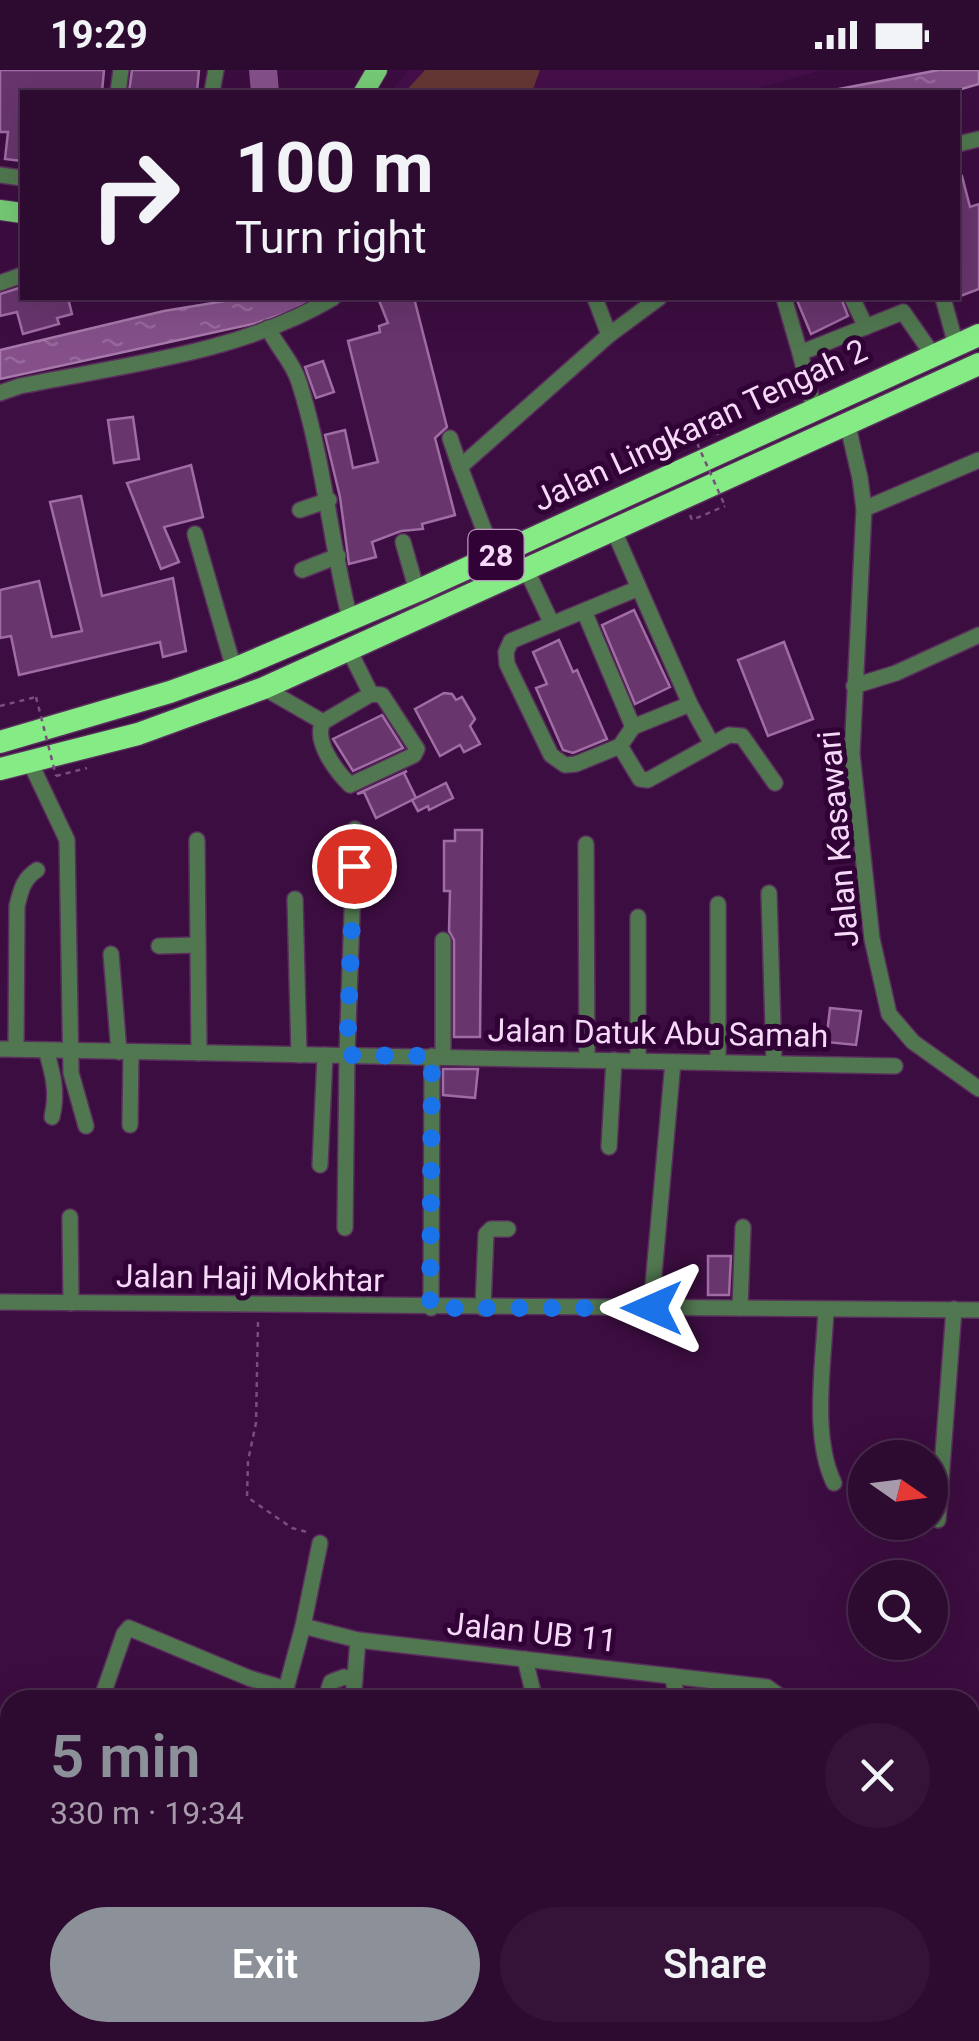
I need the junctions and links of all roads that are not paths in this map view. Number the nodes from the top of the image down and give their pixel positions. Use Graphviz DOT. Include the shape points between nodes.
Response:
graph roads {
  1 [pos="330,300"];
  2 [pos="596,300"];
  3 [pos="656,300"];
  4 [pos="785,300"];
  5 [pos="853,300"];
  6 [pos="944,300"];
  7 [pos="866,326"];
  8 [pos="268,328"];
  9 [pos="609,335"];
  10 [pos="979,335"];
  11 [pos="956,345"];
  12 [pos="800,353"];
  13 [pos="933,355"];
  14 [pos="979,364"];
  15 [pos="0,393"];
  16 [pos="814,408"];
  17 [pos="848,422"];
  18 [pos="450,438"];
  19 [pos="979,460"];
  20 [pos="460,467"];
  21 [pos="329,500"];
  22 [pos="300,510"];
  23 [pos="864,510"];
  24 [pos="614,531"];
  25 [pos="195,534"];
  26 [pos="404,542"];
  27 [pos="338,556"];
  28 [pos="494,556"];
  29 [pos="302,570"];
  30 [pos="527,571"];
  31 [pos="640,588"];
  32 [pos="416,592"];
  33 [pos="584,611"];
  34 [pos="350,619"];
  35 [pos="551,622"];
  36 [pos="979,635"];
  37 [pos="349,650"];
  38 [pos="234,668"];
  39 [pos="854,686"];
  40 [pos="264,688"];
  41 [pos="371,694"];
  42 [pos="690,704"];
  43 [pos="323,722"];
  44 [pos="633,726"];
  45 [pos="0,742"];
  46 [pos="712,744"];
  47 [pos="620,746"];
  48 [pos="30,762"];
  49 [pos="0,769"];
  50 [pos="775,783"];
  51 [pos="355,829"];
  52 [pos="197,840"];
  53 [pos="586,844"];
  54 [pos="37,870"];
  55 [pos="769,894"];
  56 [pos="295,899"];
  57 [pos="718,904"];
  58 [pos="638,916"];
  59 [pos="443,940"];
  60 [pos="159,946"];
  61 [pos="198,946"];
  62 [pos="111,954"];
  63 [pos="8,1049"];
  64 [pos="46,1050"];
  65 [pos="71,1052"];
  66 [pos="125,1052"];
  67 [pos="199,1053"];
  68 [pos="299,1055"];
  69 [pos="326,1055"];
  70 [pos="347,1055"];
  71 [pos="437,1056"];
  72 [pos="587,1059"];
  73 [pos="614,1060"];
  74 [pos="638,1060"];
  75 [pos="673,1062"];
  76 [pos="718,1062"];
  77 [pos="774,1063"];
  78 [pos="895,1066"];
  79 [pos="979,1089"];
  80 [pos="52,1117"];
  81 [pos="130,1125"];
  82 [pos="86,1126"];
  83 [pos="610,1147"];
  84 [pos="320,1165"];
  85 [pos="70,1218"];
  86 [pos="743,1227"];
  87 [pos="345,1228"];
  88 [pos="508,1229"];
  89 [pos="0,1302"];
  90 [pos="71,1303"];
  91 [pos="430,1308"];
  92 [pos="483,1308"];
  93 [pos="652,1308"];
  94 [pos="740,1308"];
  95 [pos="826,1309"];
  96 [pos="954,1309"];
  97 [pos="979,1310"];
  98 [pos="944,1440"];
  99 [pos="834,1483"];
  100 [pos="320,1543"];
  101 [pos="302,1631"];
  102 [pos="358,1640"];
  103 [pos="525,1659"];
  104 [pos="672,1676"];
  105 [pos="355,1680"];
  106 [pos="104,1690"];
  107 [pos="273,1690"];
  108 [pos="285,1690"];
  109 [pos="328,1690"];
  110 [pos="354,1690"];
  111 [pos="533,1690"];
  112 [pos="676,1690"];
  113 [pos="771,1690"];
  1 -- 8 [label="street"];
  2 -- 9 [label="street"];
  3 -- 9 [label="street"];
  4 -- 12 [label="street"];
  5 -- 7 [label="street"];
  6 -- 11 [label="street"];
  7 -- 12 [label="street"];
  7 -- 13 [label="street" via="903,312"];
  8 -- 15 [label="street" via="184,354"];
  8 -- 21 [label="street" via="298,378"];
  9 -- 20 [label="street"];
  10 -- 11 [label="highway, Jalan Lingkaran Tengah 2 / 28"];
  11 -- 13 [label="highway, Jalan Lingkaran Tengah 2 / 28"];
  12 -- 16 [label="street"];
  13 -- 16 [label="highway, Jalan Lingkaran Tengah 2 / 28"];
  14 -- 17 [label="highway, Jalan Lingkaran Tengah 2 / 28"];
  16 -- 28 [label="highway, Jalan Lingkaran Tengah 2 / 28"];
  17 -- 23 [label="street, Jalan Kasawari"];
  17 -- 24 [label="highway, Jalan Lingkaran Tengah 2 / 28"];
  18 -- 20 [label="street"];
  19 -- 23 [label="street"];
  20 -- 28 [label="street"];
  21 -- 22 [label="street"];
  21 -- 27 [label="street"];
  23 -- 39 [label="street, Jalan Kasawari"];
  24 -- 30 [label="highway, Jalan Lingkaran Tengah 2 / 28"];
  24 -- 31 [label="street"];
  25 -- 38 [label="street"];
  26 -- 32 [label="street"];
  27 -- 29 [label="street"];
  27 -- 34 [label="street"];
  28 -- 32 [label="highway, Jalan Lingkaran Tengah 2 / 28"];
  30 -- 35 [label="street"];
  30 -- 37 [label="highway, Jalan Lingkaran Tengah 2 / 28"];
  31 -- 33 [label="street"];
  31 -- 42 [label="street"];
  32 -- 34 [label="highway, Jalan Lingkaran Tengah 2 / 28"];
  33 -- 35 [label="street"];
  33 -- 44 [label="street"];
  34 -- 38 [label="highway, Jalan Lingkaran Tengah 2 / 28"];
  35 -- 47 [label="street" via="511,641 506,652 551,754 565,765 576,764"];
  36 -- 39 [label="street"];
  37 -- 40 [label="highway, Jalan Lingkaran Tengah 2 / 28"];
  37 -- 41 [label="street"];
  38 -- 45 [label="highway, Jalan Lingkaran Tengah 2 / 28"];
  39 -- 79 [label="street, Jalan Kasawari" via="852,754 872,939 889,1014 913,1042"];
  40 -- 43 [label="street"];
  40 -- 48 [label="highway, Jalan Lingkaran Tengah 2 / 28" via="138,734"];
  41 -- 43 [label="street"];
  41 -- 43 [label="street" via="382,695 414,755 350,786 321,741"];
  42 -- 44 [label="street"];
  42 -- 46 [label="street"];
  44 -- 47 [label="street"];
  46 -- 47 [label="street" via="648,780 634,773"];
  46 -- 50 [label="street" via="728,734 742,736"];
  48 -- 49 [label="highway, Jalan Lingkaran Tengah 2 / 28"];
  48 -- 65 [label="street" via="67,840"];
  51 -- 70 [label="street"];
  52 -- 61 [label="street"];
  53 -- 72 [label="street"];
  54 -- 63 [label="street" via="27,876 18,906"];
  55 -- 77 [label="street"];
  56 -- 68 [label="street"];
  57 -- 76 [label="street"];
  58 -- 74 [label="street"];
  59 -- 71 [label="street"];
  60 -- 61 [label="street"];
  61 -- 67 [label="street"];
  62 -- 66 [label="street"];
  63 -- 64 [label="street, Jalan Datuk Abu Samah"];
  64 -- 65 [label="street, Jalan Datuk Abu Samah"];
  64 -- 80 [label="street" via="55,1082"];
  65 -- 66 [label="street, Jalan Datuk Abu Samah"];
  65 -- 82 [label="street"];
  66 -- 67 [label="street, Jalan Datuk Abu Samah"];
  66 -- 81 [label="street"];
  67 -- 68 [label="street, Jalan Datuk Abu Samah"];
  68 -- 69 [label="street, Jalan Datuk Abu Samah"];
  69 -- 70 [label="street, Jalan Datuk Abu Samah"];
  69 -- 84 [label="street"];
  70 -- 71 [label="street, Jalan Datuk Abu Samah"];
  70 -- 87 [label="street"];
  71 -- 72 [label="street, Jalan Datuk Abu Samah"];
  71 -- 91 [label="street"];
  72 -- 73 [label="street, Jalan Datuk Abu Samah"];
  73 -- 74 [label="street, Jalan Datuk Abu Samah"];
  73 -- 83 [label="street"];
  74 -- 75 [label="street, Jalan Datuk Abu Samah"];
  75 -- 76 [label="street, Jalan Datuk Abu Samah"];
  75 -- 93 [label="street"];
  76 -- 77 [label="street, Jalan Datuk Abu Samah"];
  77 -- 78 [label="street, Jalan Datuk Abu Samah"];
  85 -- 90 [label="street"];
  86 -- 94 [label="street"];
  88 -- 92 [label="street" via="486,1234"];
  89 -- 90 [label="street, Jalan Haji Mokhtar"];
  90 -- 91 [label="street, Jalan Haji Mokhtar"];
  91 -- 92 [label="street, Jalan Haji Mokhtar"];
  92 -- 93 [label="street, Jalan Haji Mokhtar"];
  93 -- 94 [label="street, Jalan Haji Mokhtar"];
  94 -- 95 [label="street, Jalan Haji Mokhtar"];
  95 -- 96 [label="street, Jalan Haji Mokhtar"];
  95 -- 99 [label="street" via="822,1441"];
  96 -- 97 [label="street, Jalan Haji Mokhtar"];
  96 -- 98 [label="street"];
  100 -- 101 [label="street"];
  101 -- 102 [label="street, Jalan UB 11"];
  101 -- 108 [label="street"];
  102 -- 103 [label="street, Jalan UB 11"];
  102 -- 105 [label="street"];
  103 -- 104 [label="street, Jalan UB 11"];
  103 -- 111 [label="street"];
  104 -- 112 [label="street"];
  104 -- 113 [label="street, Jalan UB 11"];
  105 -- 109 [label="street" via="344,1677"];
  105 -- 110 [label="street"];
  106 -- 107 [label="street" via="129,1628"];
}
